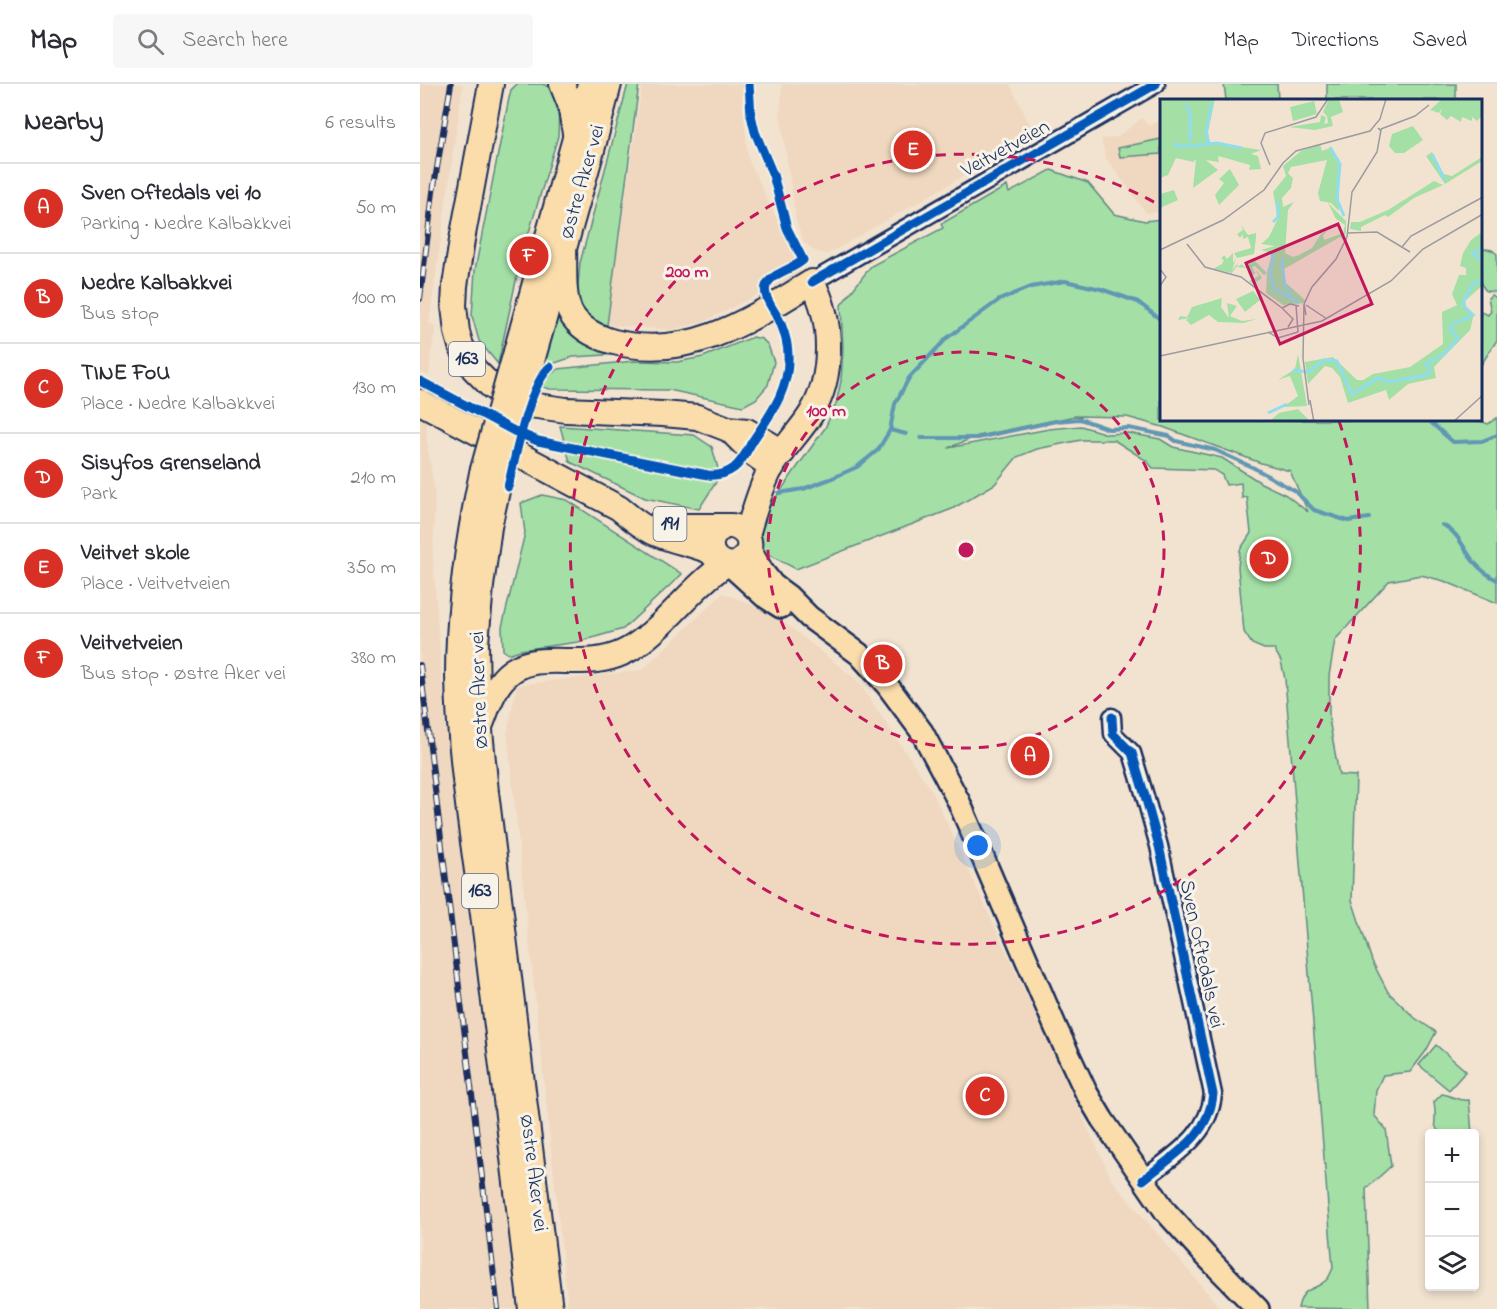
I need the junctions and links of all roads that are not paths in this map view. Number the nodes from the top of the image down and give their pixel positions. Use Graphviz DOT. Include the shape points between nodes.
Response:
graph roads {
  1 [pos="491,84"];
  2 [pos="562,84"];
  3 [pos="590,84"];
  4 [pos="609,84"];
  5 [pos="1156,84"];
  6 [pos="576,141"];
  7 [pos="564,248"];
  8 [pos="804,287"];
  9 [pos="524,356"];
  10 [pos="420,402"];
  11 [pos="776,463"];
  12 [pos="491,478"];
  13 [pos="618,508"];
  14 [pos="736,534"];
  15 [pos="723,560"];
  16 [pos="809,617"];
  17 [pos="1112,717"];
  18 [pos="479,729"];
  19 [pos="1143,1180"];
  20 [pos="531,1309"];
  21 [pos="550,1309"];
  22 [pos="1258,1309"];
  1 -- 11 [label="highway, 163" via="455,286 457,332 474,369 503,394 530,405 682,415 747,431"];
  2 -- 6 [label="highway, 163" via="572,110"];
  3 -- 6 [label="highway, Østre Aker vei / 163"];
  4 -- 7 [label="highway, Østre Aker vei / 163"];
  5 -- 8 [label="street, Veitvetveien"];
  6 -- 9 [label="highway, Østre Aker vei / 163"];
  7 -- 8 [label="highway, 163" via="568,308 577,323 602,338 634,346 673,345 712,336"];
  7 -- 9 [label="highway, Østre Aker vei / 163"];
  8 -- 11 [label="highway" via="808,311 827,351 825,380 816,404"];
  9 -- 12 [label="highway, Østre Aker vei / 163, bridge"];
  10 -- 13 [label="highway, 191"];
  11 -- 14 [label="highway"];
  12 -- 18 [label="highway, Østre Aker vei / 163" via="478,617"];
  12 -- 20 [label="highway, Østre Aker vei / 163" via="471,523 462,585 459,702"];
  13 -- 14 [label="highway, 191" via="660,522"];
  13 -- 15 [label="highway, 191" via="654,533 698,546"];
  14 -- 15 [label="highway" via="742,560"];
  14 -- 15 [label="highway, 191" via="712,537"];
  14 -- 16 [label="main road" via="767,579"];
  15 -- 16 [label="main road" via="772,602"];
  15 -- 18 [label="highway" via="648,636 622,653 590,661 540,661 517,667 498,686"];
  16 -- 19 [label="main road" via="860,654 922,732 959,802 1086,1092"];
  17 -- 19 [label="street, Sven Oftedals vei" via="1113,734 1132,753 1159,846 1213,1094 1212,1110 1203,1128"];
  18 -- 21 [label="highway, Østre Aker vei / 163"];
  19 -- 22 [label="main road" via="1183,1232"];
}
